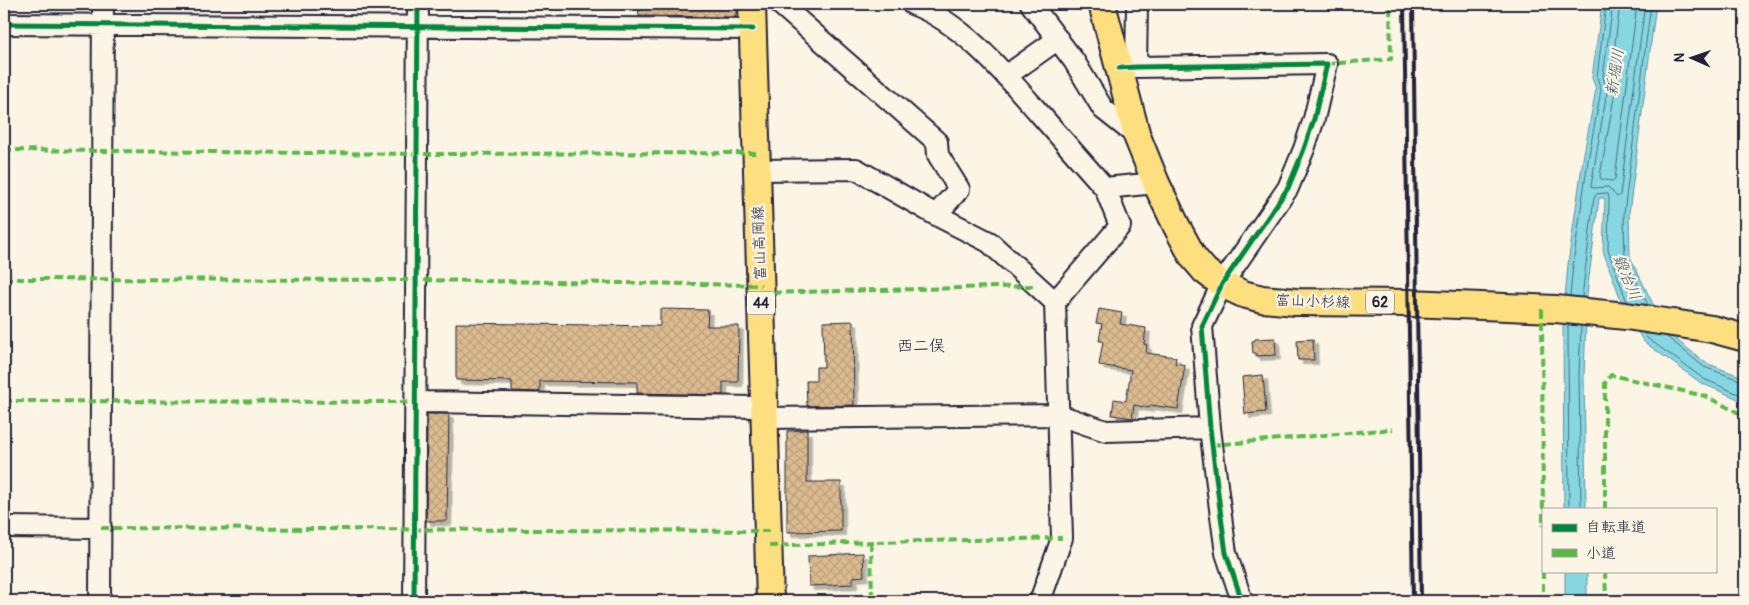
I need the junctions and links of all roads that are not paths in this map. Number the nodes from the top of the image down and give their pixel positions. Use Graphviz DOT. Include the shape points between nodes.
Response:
graph roads {
  1 [pos="103,4"];
  2 [pos="418,4"];
  3 [pos="780,4"];
  4 [pos="912,4"];
  5 [pos="1032,4"];
  6 [pos="1102,4"];
  7 [pos="1137,4"];
  8 [pos="752,16"];
  9 [pos="4,24"];
  10 [pos="103,24"];
  11 [pos="418,26"];
  12 [pos="1058,39"];
  13 [pos="1128,67"];
  14 [pos="1006,76"];
  15 [pos="1137,136"];
  16 [pos="757,170"];
  17 [pos="1156,183"];
  18 [pos="1105,188"];
  19 [pos="936,215"];
  20 [pos="1222,284"];
  21 [pos="1055,302"];
  22 [pos="1745,338"];
  23 [pos="424,402"];
  24 [pos="764,412"];
  25 [pos="1059,415"];
  26 [pos="1210,428"];
  27 [pos="4,527"];
  28 [pos="100,528"];
  29 [pos="100,601"];
  30 [pos="414,601"];
  31 [pos="770,601"];
  32 [pos="1040,601"];
  33 [pos="1242,601"];
  1 -- 10 [label="street"];
  2 -- 11 [label="street"];
  3 -- 19 [label="street" via="937,142 938,155 959,189"];
  4 -- 14 [label="street" via="958,31"];
  5 -- 12 [label="street"];
  6 -- 13 [label="main road, 富山小杉線 / 62"];
  7 -- 13 [label="street"];
  8 -- 11 [label="street"];
  8 -- 16 [label="main road, 富山高岡線 / 44"];
  9 -- 10 [label="street"];
  10 -- 11 [label="street"];
  10 -- 28 [label="street"];
  11 -- 30 [label="street"];
  12 -- 14 [label="street"];
  12 -- 15 [label="street" via="1103,109"];
  13 -- 15 [label="main road, 富山小杉線 / 62"];
  13 -- 20 [label="street" via="1327,64 1314,119 1288,188"];
  14 -- 18 [label="street"];
  15 -- 17 [label="main road, 富山小杉線 / 62"];
  16 -- 19 [label="street" via="856,169"];
  16 -- 24 [label="main road, 富山高岡線 / 44"];
  17 -- 18 [label="street"];
  17 -- 20 [label="main road, 富山小杉線 / 62" via="1193,257"];
  18 -- 21 [label="street" via="1120,226"];
  19 -- 21 [label="street" via="989,242"];
  20 -- 22 [label="main road, 富山小杉線 / 62" via="1262,299 1409,302 1594,312 1712,329"];
  20 -- 26 [label="street" via="1202,326"];
  21 -- 25 [label="street"];
  23 -- 24 [label="street"];
  24 -- 25 [label="street"];
  24 -- 31 [label="main road, 富山高岡線 / 44"];
  25 -- 26 [label="street" via="1106,432"];
  25 -- 32 [label="street" via="1062,538"];
  26 -- 33 [label="street" via="1226,554"];
  27 -- 28 [label="street"];
  28 -- 29 [label="street"];
}
